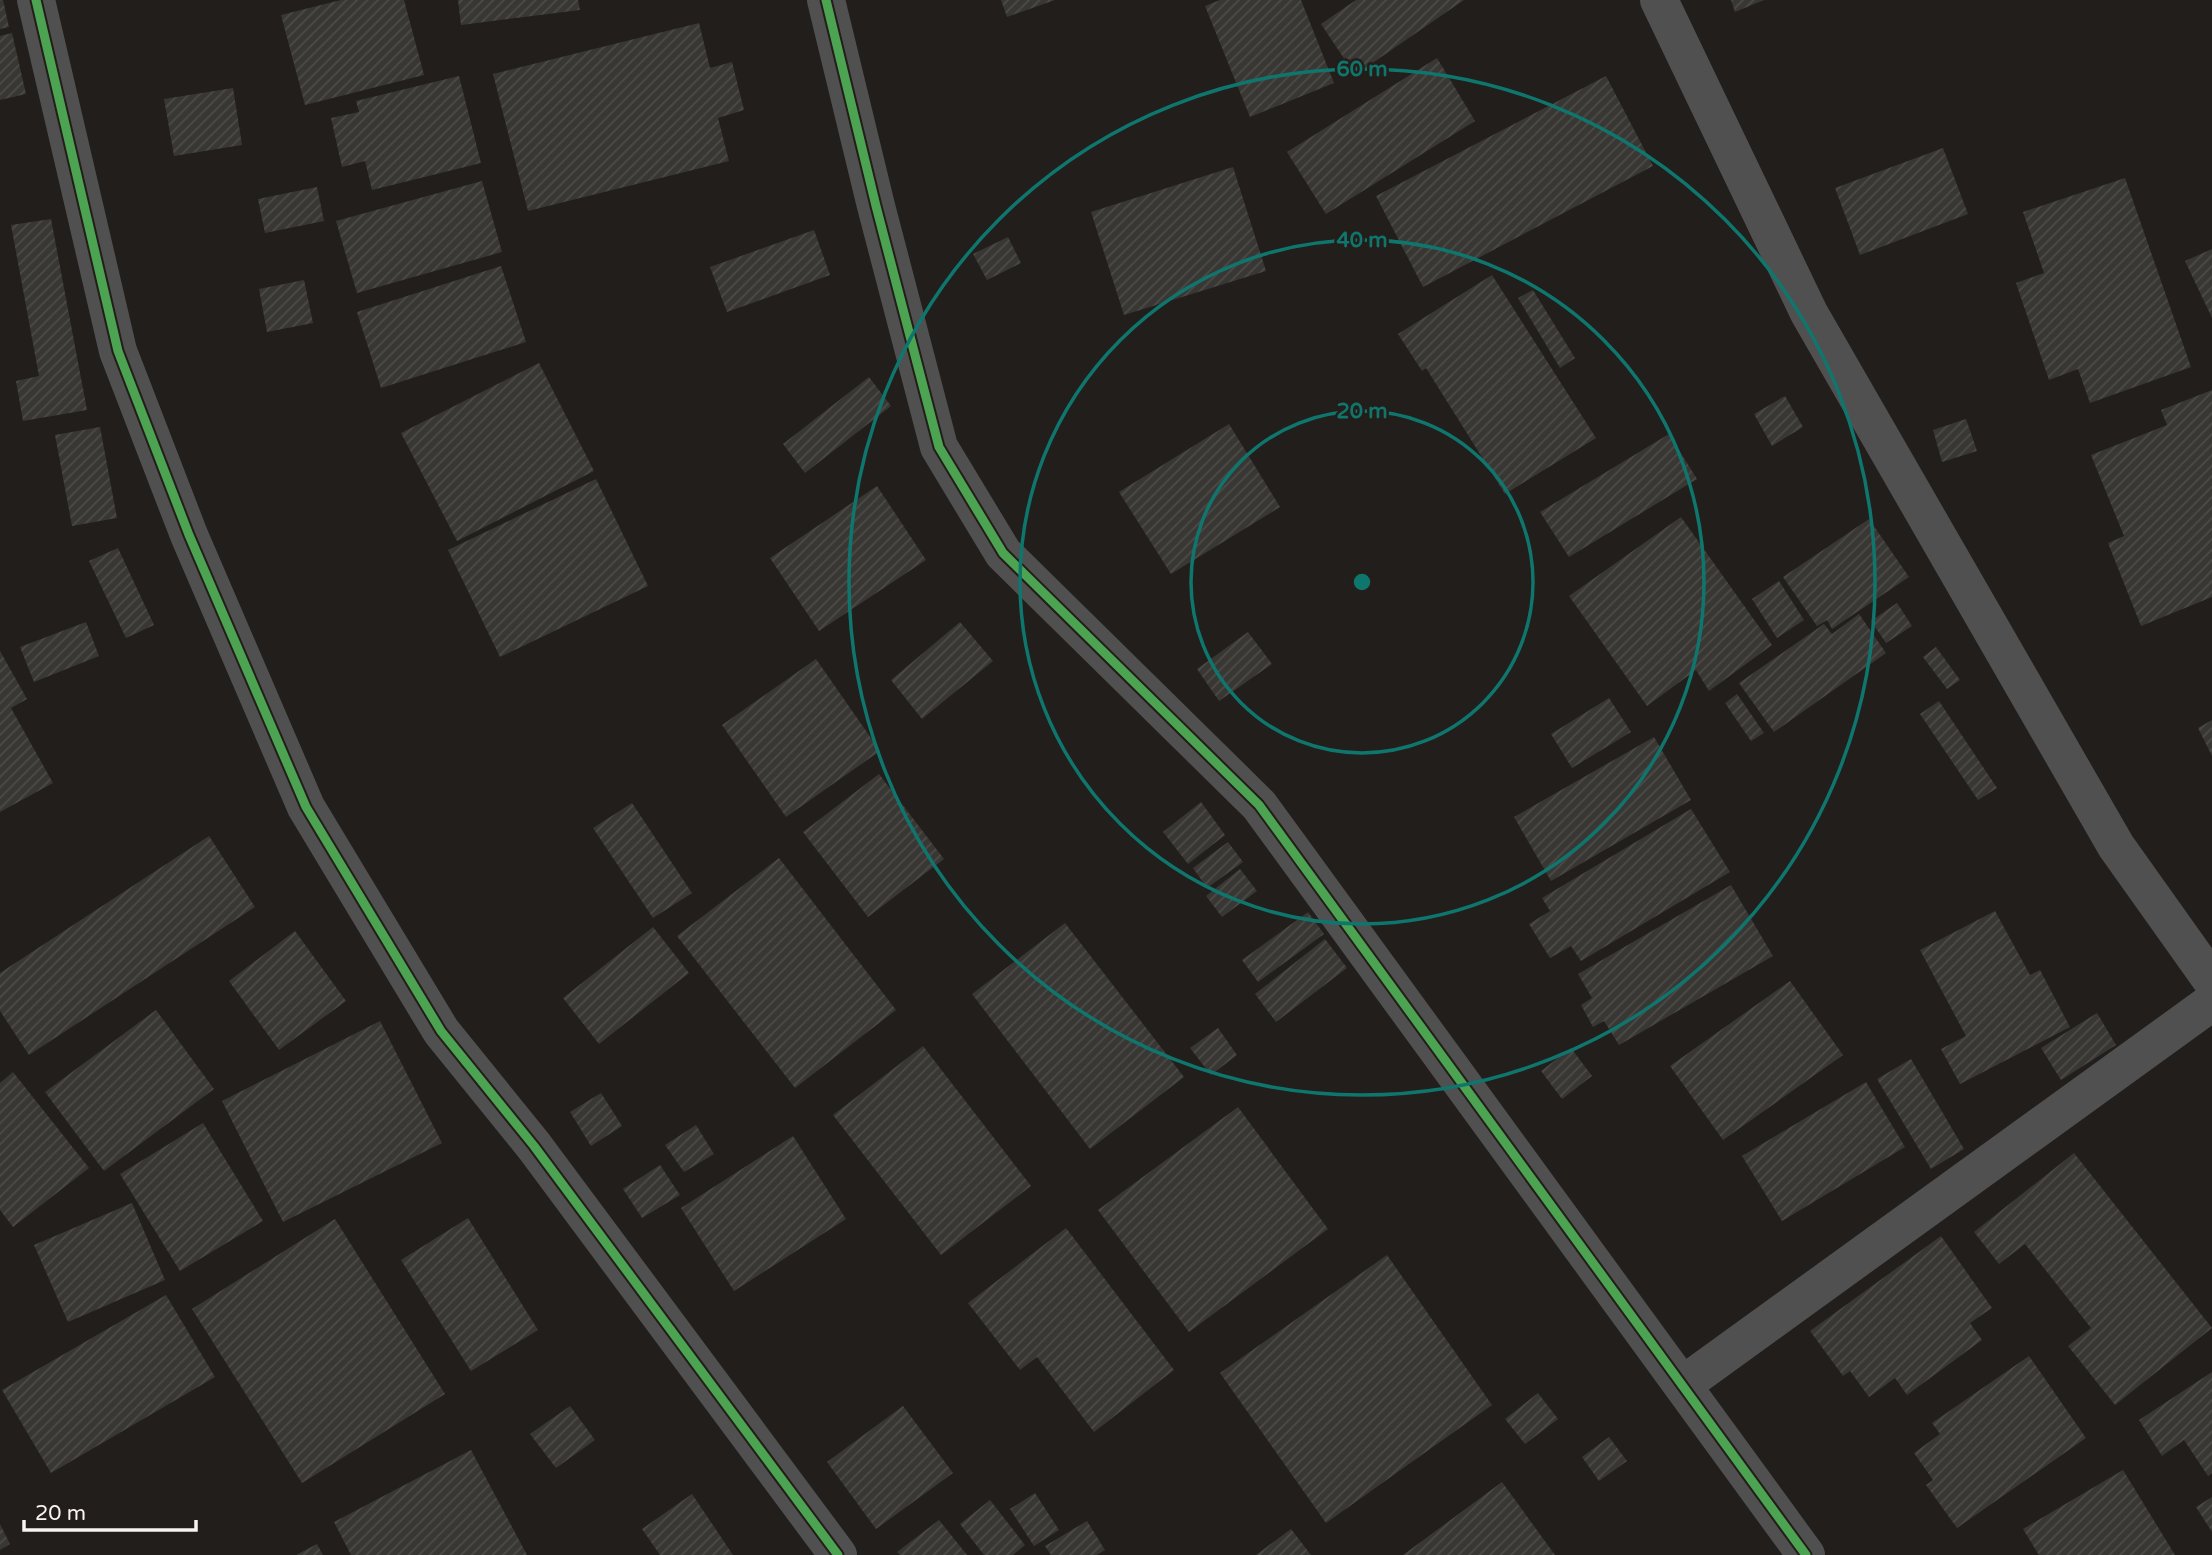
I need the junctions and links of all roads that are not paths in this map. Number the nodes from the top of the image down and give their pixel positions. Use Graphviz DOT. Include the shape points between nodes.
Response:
graph roads {
  1 [pos="36,0"];
  2 [pos="826,0"];
  3 [pos="1659,0"];
  4 [pos="2212,981"];
  5 [pos="2212,1002"];
  6 [pos="1684,1384"];
  7 [pos="838,1555"];
  8 [pos="1806,1555"];
  1 -- 7 [label="street" via="118,351 189,535 306,807 441,1031 534,1146"];
  2 -- 6 [label="street" via="939,447 1003,553 1259,804"];
  3 -- 4 [label="street" via="1809,313 2116,846"];
  5 -- 6 [label="street"];
  6 -- 8 [label="street"];
}
